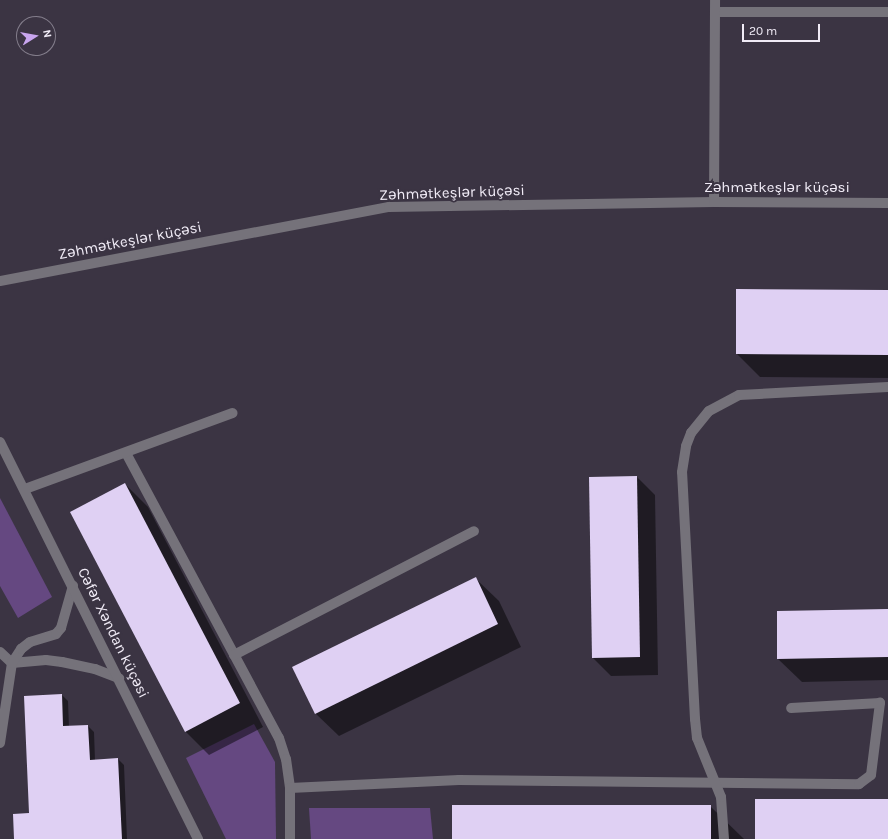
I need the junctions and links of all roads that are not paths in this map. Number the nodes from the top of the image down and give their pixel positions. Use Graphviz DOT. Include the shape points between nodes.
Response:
graph roads {
  1 [pos="715,0"];
  2 [pos="716,12"];
  3 [pos="888,12"];
  4 [pos="714,202"];
  5 [pos="888,203"];
  6 [pos="0,281"];
  7 [pos="888,387"];
  8 [pos="233,413"];
  9 [pos="0,442"];
  10 [pos="126,453"];
  11 [pos="25,489"];
  12 [pos="474,531"];
  13 [pos="73,586"];
  14 [pos="0,652"];
  15 [pos="234,655"];
  16 [pos="12,663"];
  17 [pos="119,678"];
  18 [pos="884,703"];
  19 [pos="791,708"];
  20 [pos="0,743"];
  21 [pos="714,782"];
  22 [pos="290,788"];
  23 [pos="198,839"];
  24 [pos="290,839"];
  25 [pos="724,839"];
  1 -- 2 [label="street"];
  2 -- 3 [label="street"];
  2 -- 4 [label="street"];
  4 -- 5 [label="street, Zəhmətkeşlər küçəsi"];
  4 -- 6 [label="street, Zəhmətkeşlər küçəsi" via="389,207"];
  7 -- 21 [label="street" via="740,395 709,411 691,433 684,453 682,472 695,719 697,738"];
  8 -- 10 [label="street"];
  9 -- 11 [label="street, Cəfər Xəndan küçəsi"];
  10 -- 11 [label="street"];
  10 -- 15 [label="street"];
  11 -- 13 [label="street, Cəfər Xəndan küçəsi"];
  12 -- 15 [label="street"];
  13 -- 16 [label="street" via="62,628 56,634 30,642 21,649"];
  13 -- 17 [label="street, Cəfər Xəndan küçəsi"];
  14 -- 16 [label="street"];
  15 -- 22 [label="street" via="279,738 286,759"];
  16 -- 17 [label="street" via="46,660 62,662 95,669"];
  16 -- 20 [label="street"];
  17 -- 23 [label="street, Cəfər Xəndan küçəsi"];
  18 -- 19 [label="street"];
  18 -- 21 [label="street" via="871,775 859,784"];
  21 -- 22 [label="street" via="459,780"];
  21 -- 25 [label="street" via="721,796"];
  22 -- 24 [label="street"];
}
